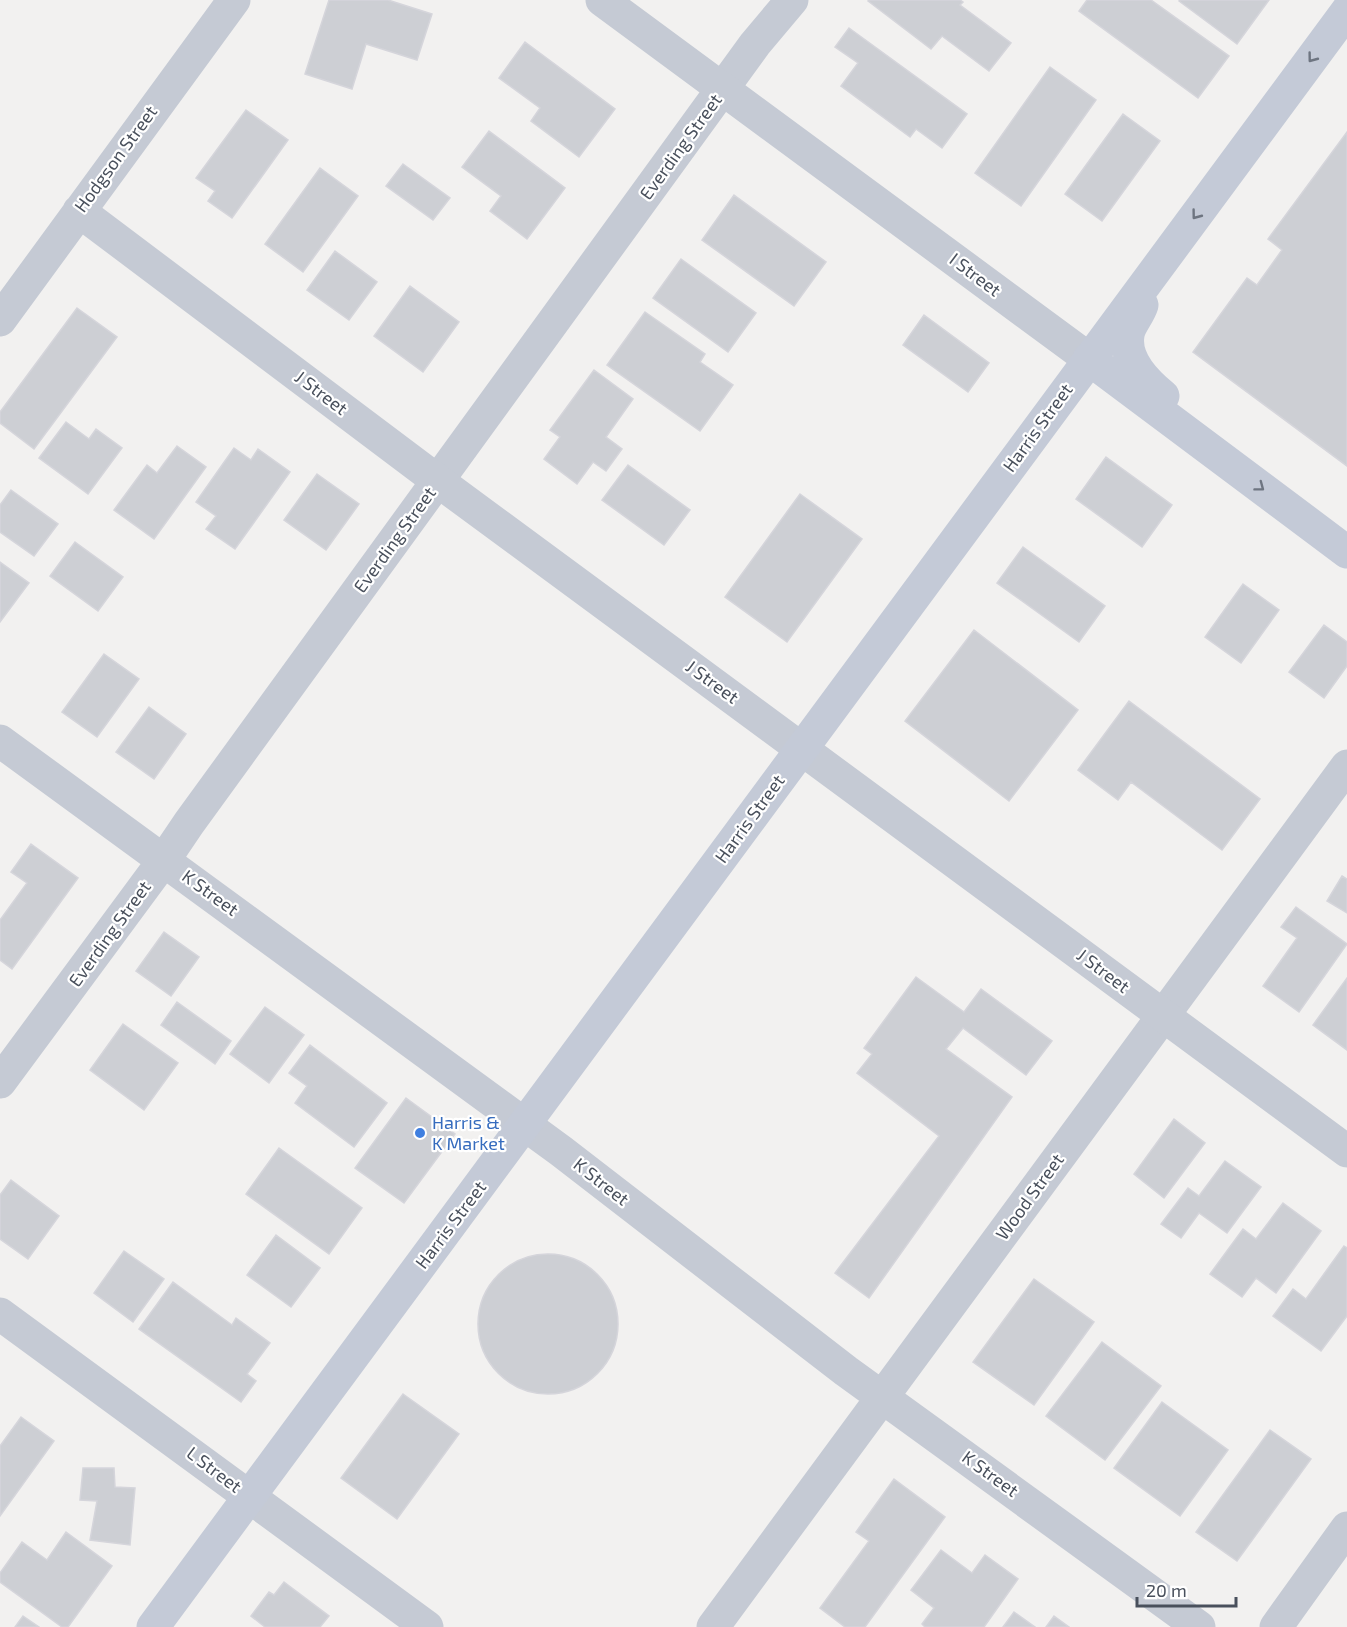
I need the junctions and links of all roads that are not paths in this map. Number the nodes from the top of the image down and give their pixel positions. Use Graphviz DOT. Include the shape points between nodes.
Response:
graph roads {
  1 [pos="234,0"];
  2 [pos="602,0"];
  3 [pos="792,0"];
  4 [pos="1347,11"];
  5 [pos="724,89"];
  6 [pos="78,211"];
  7 [pos="1151,274"];
  8 [pos="0,320"];
  9 [pos="1089,359"];
  10 [pos="1213,452"];
  11 [pos="438,481"];
  12 [pos="1347,552"];
  13 [pos="0,741"];
  14 [pos="802,748"];
  15 [pos="1347,766"];
  16 [pos="164,860"];
  17 [pos="1163,1016"];
  18 [pos="0,1082"];
  19 [pos="525,1125"];
  20 [pos="1347,1150"];
  21 [pos="0,1314"];
  22 [pos="884,1398"];
  23 [pos="249,1497"];
  24 [pos="1347,1528"];
  25 [pos="153,1627"];
  26 [pos="427,1627"];
  27 [pos="713,1627"];
  28 [pos="1199,1627"];
  29 [pos="1276,1627"];
  1 -- 6 [label="street, Hodgson Street"];
  2 -- 5 [label="street, I Street"];
  3 -- 5 [label="street, Everding Street"];
  4 -- 7 [label="main road, Harris Street, one-way"];
  5 -- 9 [label="street, I Street"];
  5 -- 11 [label="street, Everding Street"];
  6 -- 8 [label="street, Hodgson Street"];
  6 -- 11 [label="street, J Street"];
  7 -- 9 [label="main road, Harris Street"];
  7 -- 10 [label="main road" via="1139,315 1128,333 1131,357 1156,390 1197,423"];
  9 -- 10 [label="main road, I Street"];
  9 -- 14 [label="main road, Harris Street"];
  10 -- 12 [label="main road, I Street, one-way"];
  11 -- 14 [label="street, J Street"];
  11 -- 16 [label="street, Everding Street"];
  13 -- 16 [label="street, K Street"];
  14 -- 17 [label="street, J Street"];
  14 -- 19 [label="main road, Harris Street"];
  15 -- 17 [label="street, Wood Street"];
  16 -- 18 [label="street, Everding Street"];
  16 -- 19 [label="street, K Street"];
  17 -- 20 [label="street, J Street"];
  17 -- 22 [label="street, Wood Street"];
  19 -- 22 [label="street, K Street"];
  19 -- 23 [label="main road, Harris Street"];
  21 -- 23 [label="street, L Street"];
  22 -- 27 [label="street, Wood Street"];
  22 -- 28 [label="street, K Street"];
  23 -- 25 [label="main road, Harris Street"];
  23 -- 26 [label="street, L Street"];
  24 -- 29 [label="street"];
}
